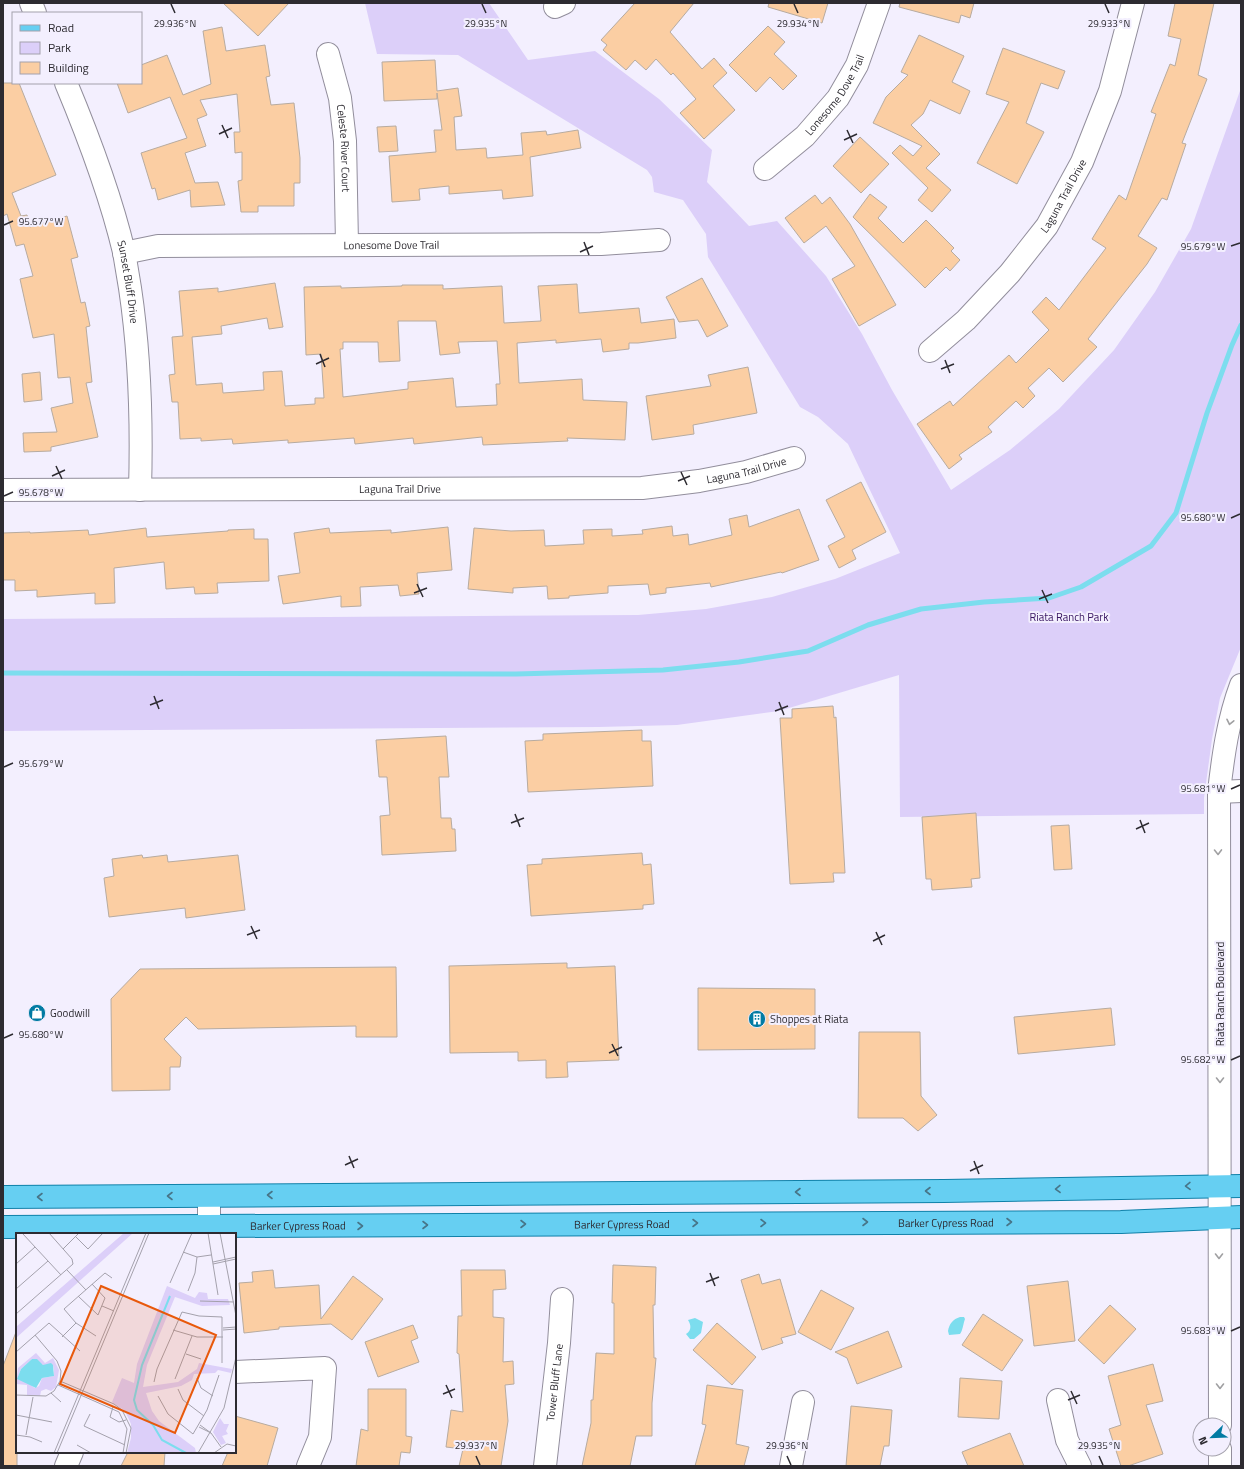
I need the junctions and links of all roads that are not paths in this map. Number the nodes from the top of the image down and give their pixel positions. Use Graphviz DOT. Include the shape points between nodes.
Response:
graph roads {
  1 [pos="879,3"];
  2 [pos="1133,3"];
  3 [pos="328,54"];
  4 [pos="66,84"];
  5 [pos="765,169"];
  6 [pos="659,240"];
  7 [pos="347,244"];
  8 [pos="124,253"];
  9 [pos="930,351"];
  10 [pos="794,458"];
  11 [pos="3,490"];
  12 [pos="140,490"];
  13 [pos="1241,685"];
  14 [pos="1241,791"];
  15 [pos="1219,792"];
  16 [pos="1231,1186"];
  17 [pos="487,1194"];
  18 [pos="209,1196"];
  19 [pos="3,1197"];
  20 [pos="1219,1217"];
  21 [pos="1241,1217"];
  22 [pos="484,1225"];
  23 [pos="3,1227"];
  24 [pos="209,1230"];
  25 [pos="562,1299"];
  26 [pos="236,1372"];
  27 [pos="1058,1400"];
  28 [pos="803,1402"];
  29 [pos="1220,1417"];
  30 [pos="72,1453"];
  31 [pos="66,1466"];
  32 [pos="308,1466"];
  33 [pos="545,1466"];
  34 [pos="791,1466"];
  35 [pos="1080,1466"];
  1 -- 5 [label="street, Lonesome Dove Trail" via="857,65 838,98 805,136"];
  2 -- 9 [label="street, Laguna Trail Drive" via="1110,91 1082,162 1047,226 1010,273 970,315"];
  3 -- 7 [label="street, Celeste River Court" via="340,98 345,141"];
  4 -- 8 [label="street, Sunset Bluff Drive" via="90,139 110,199"];
  6 -- 7 [label="street, Lonesome Dove Trail" via="601,244"];
  7 -- 8 [label="street, Lonesome Dove Trail" via="158,246"];
  8 -- 12 [label="street, Sunset Bluff Drive" via="138,361 142,428"];
  10 -- 12 [label="street, Laguna Trail Drive" via="746,472 642,488"];
  11 -- 12 [label="street, Laguna Trail Drive"];
  13 -- 15 [label="street, Riata Ranch Boulevard, one-way" via="1224,749"];
  14 -- 15 [label="street"];
  15 -- 16 [label="street, Riata Ranch Boulevard, one-way" via="1218,838"];
  16 -- 17 [label="main road, one-way"];
  16 -- 20 [label="street, Riata Ranch Boulevard"];
  17 -- 18 [label="main road, one-way"];
  17 -- 22 [label="main road"];
  18 -- 19 [label="main road, one-way"];
  18 -- 24 [label="street"];
  20 -- 21 [label="main road, Barker Cypress Road"];
  22 -- 20 [label="main road, Barker Cypress Road, one-way" via="1113,1222"];
  20 -- 29 [label="street, Riata Ranch Boulevard, one-way"];
  24 -- 22 [label="main road, Barker Cypress Road, one-way"];
  23 -- 24 [label="main road, Barker Cypress Road"];
  25 -- 33 [label="street, Tower Bluff Lane"];
  26 -- 32 [label="street" via="325,1368 320,1437"];
  27 -- 35 [label="street" via="1067,1440"];
  28 -- 34 [label="street"];
  30 -- 31 [label="street"];
}
